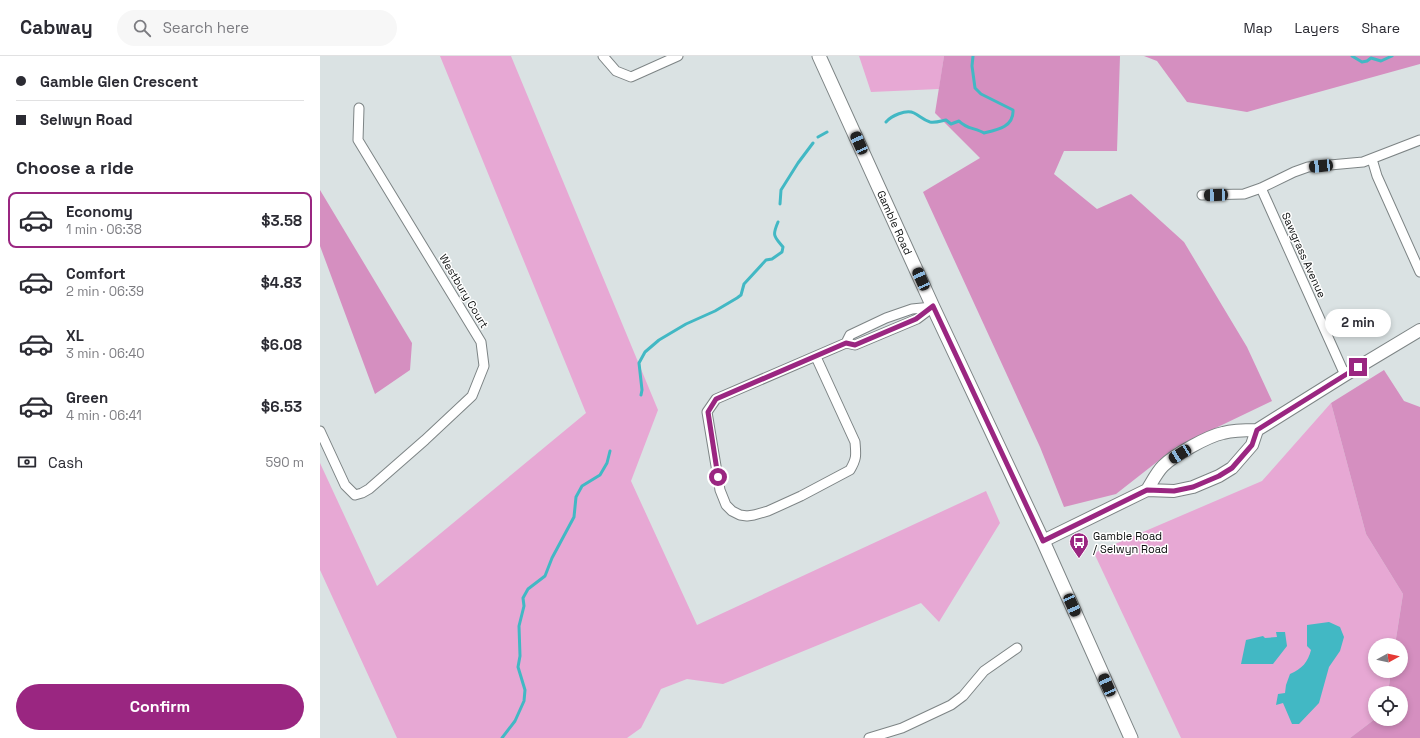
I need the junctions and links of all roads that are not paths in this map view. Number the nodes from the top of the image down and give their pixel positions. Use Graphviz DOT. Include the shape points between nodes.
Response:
graph roads {
  1 [pos="603,56"];
  2 [pos="678,56"];
  3 [pos="819,56"];
  4 [pos="360,108"];
  5 [pos="1420,140"];
  6 [pos="1372,159"];
  7 [pos="1261,188"];
  8 [pos="1202,195"];
  9 [pos="1420,272"];
  10 [pos="933,306"];
  11 [pos="1420,330"];
  12 [pos="816,357"];
  13 [pos="1345,375"];
  14 [pos="1257,430"];
  15 [pos="320,431"];
  16 [pos="1147,490"];
  17 [pos="1043,541"];
  18 [pos="1017,648"];
  19 [pos="869,738"];
  20 [pos="1131,738"];
  1 -- 2 [label="street" via="616,71 631,77"];
  3 -- 10 [label="main road, Gamble Road"];
  4 -- 15 [label="street, Westbury Court" via="358,140 481,342 484,366 472,396 362,493 355,495 345,485"];
  5 -- 6 [label="street"];
  6 -- 7 [label="street" via="1308,167"];
  6 -- 9 [label="street" via="1377,176"];
  7 -- 8 [label="street" via="1244,194"];
  7 -- 13 [label="street, Sawgrass Avenue"];
  10 -- 12 [label="street" via="912,309 886,318 850,335 846,343"];
  10 -- 17 [label="main road, Gamble Road"];
  11 -- 13 [label="street"];
  12 -- 12 [label="street" via="716,399 708,412 720,490 726,505 732,511 740,515 754,515 802,496 850,470 857,456 855,442"];
  13 -- 14 [label="street"];
  14 -- 16 [label="street" via="1222,433 1188,449 1162,467"];
  14 -- 16 [label="street" via="1252,445 1232,468 1219,476 1193,487 1174,491"];
  16 -- 17 [label="street"];
  17 -- 20 [label="main road, Gamble Road"];
  18 -- 19 [label="street" via="984,671 951,706 902,728"];
}
